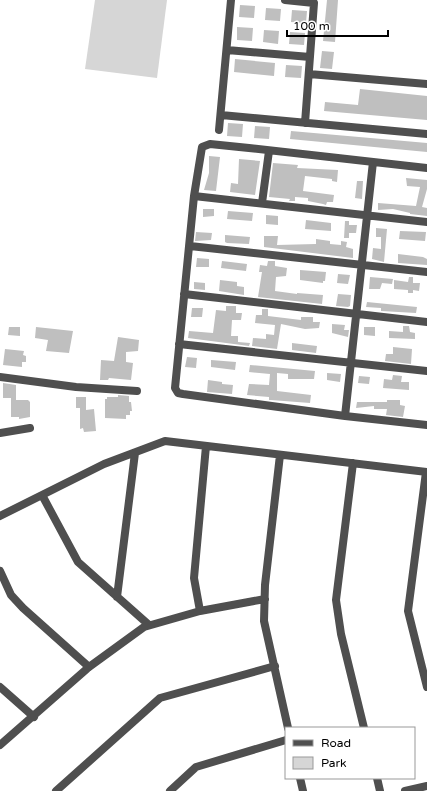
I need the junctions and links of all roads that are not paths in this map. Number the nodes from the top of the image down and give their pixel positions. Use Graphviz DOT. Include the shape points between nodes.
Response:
graph roads {
  1 [pos="231,0"];
  2 [pos="285,0"];
  3 [pos="227,50"];
  4 [pos="310,57"];
  5 [pos="309,74"];
  6 [pos="427,84"];
  7 [pos="220,115"];
  8 [pos="305,123"];
  9 [pos="219,130"];
  10 [pos="427,134"];
  11 [pos="270,150"];
  12 [pos="373,162"];
  13 [pos="427,168"];
  14 [pos="194,196"];
  15 [pos="262,204"];
  16 [pos="366,215"];
  17 [pos="427,222"];
  18 [pos="190,246"];
  19 [pos="362,264"];
  20 [pos="427,272"];
  21 [pos="184,294"];
  22 [pos="356,314"];
  23 [pos="427,322"];
  24 [pos="179,344"];
  25 [pos="350,364"];
  26 [pos="427,371"];
  27 [pos="0,377"];
  28 [pos="137,391"];
  29 [pos="345,416"];
  30 [pos="427,425"];
  31 [pos="30,428"];
  32 [pos="0,433"];
  33 [pos="206,446"];
  34 [pos="135,453"];
  35 [pos="280,455"];
  36 [pos="353,463"];
  37 [pos="427,472"];
  38 [pos="42,495"];
  39 [pos="0,516"];
  40 [pos="0,571"];
  41 [pos="117,597"];
  42 [pos="265,599"];
  43 [pos="200,611"];
  44 [pos="149,625"];
  45 [pos="275,666"];
  46 [pos="89,667"];
  47 [pos="0,687"];
  48 [pos="427,687"];
  49 [pos="34,717"];
  50 [pos="288,727"];
  51 [pos="364,727"];
  52 [pos="285,740"];
  53 [pos="0,745"];
  54 [pos="300,779"];
  55 [pos="377,779"];
  56 [pos="427,786"];
  57 [pos="56,791"];
  58 [pos="170,791"];
  59 [pos="303,791"];
  60 [pos="380,791"];
  61 [pos="405,791"];
  1 -- 3 [label="street"];
  2 -- 4 [label="street" via="314,3"];
  3 -- 4 [label="street"];
  3 -- 7 [label="street"];
  4 -- 5 [label="street"];
  5 -- 6 [label="street"];
  5 -- 8 [label="street"];
  7 -- 8 [label="street"];
  7 -- 9 [label="street"];
  8 -- 10 [label="street"];
  11 -- 12 [label="street"];
  11 -- 14 [label="street" via="210,144 202,147"];
  11 -- 15 [label="street"];
  12 -- 13 [label="street"];
  12 -- 16 [label="street"];
  14 -- 15 [label="street"];
  14 -- 18 [label="street"];
  15 -- 16 [label="street"];
  16 -- 17 [label="street"];
  16 -- 19 [label="street"];
  18 -- 19 [label="street"];
  18 -- 21 [label="street"];
  19 -- 20 [label="street"];
  19 -- 22 [label="street"];
  21 -- 22 [label="street"];
  21 -- 24 [label="street"];
  22 -- 23 [label="street"];
  22 -- 25 [label="street"];
  24 -- 25 [label="street"];
  24 -- 29 [label="street" via="175,388 178,393"];
  25 -- 26 [label="street"];
  25 -- 29 [label="street"];
  27 -- 28 [label="street" via="76,387"];
  29 -- 30 [label="street"];
  31 -- 32 [label="street"];
  33 -- 34 [label="street" via="165,441"];
  33 -- 35 [label="street"];
  33 -- 43 [label="street" via="194,578"];
  34 -- 38 [label="street" via="104,464"];
  34 -- 41 [label="street"];
  35 -- 36 [label="street"];
  35 -- 42 [label="street"];
  36 -- 37 [label="street"];
  36 -- 51 [label="street" via="336,600 339,628"];
  37 -- 48 [label="street" via="408,611"];
  38 -- 39 [label="street"];
  38 -- 41 [label="street" via="78,562"];
  40 -- 46 [label="street" via="11,595 23,608"];
  41 -- 44 [label="street"];
  42 -- 43 [label="street"];
  42 -- 45 [label="street" via="264,621"];
  43 -- 44 [label="street"];
  44 -- 46 [label="street"];
  45 -- 50 [label="street"];
  45 -- 57 [label="street" via="160,698"];
  46 -- 49 [label="street"];
  47 -- 49 [label="street"];
  49 -- 53 [label="street"];
  52 -- 58 [label="street" via="196,767"];
  54 -- 59 [label="street"];
  55 -- 60 [label="street"];
  56 -- 61 [label="street"];
}
